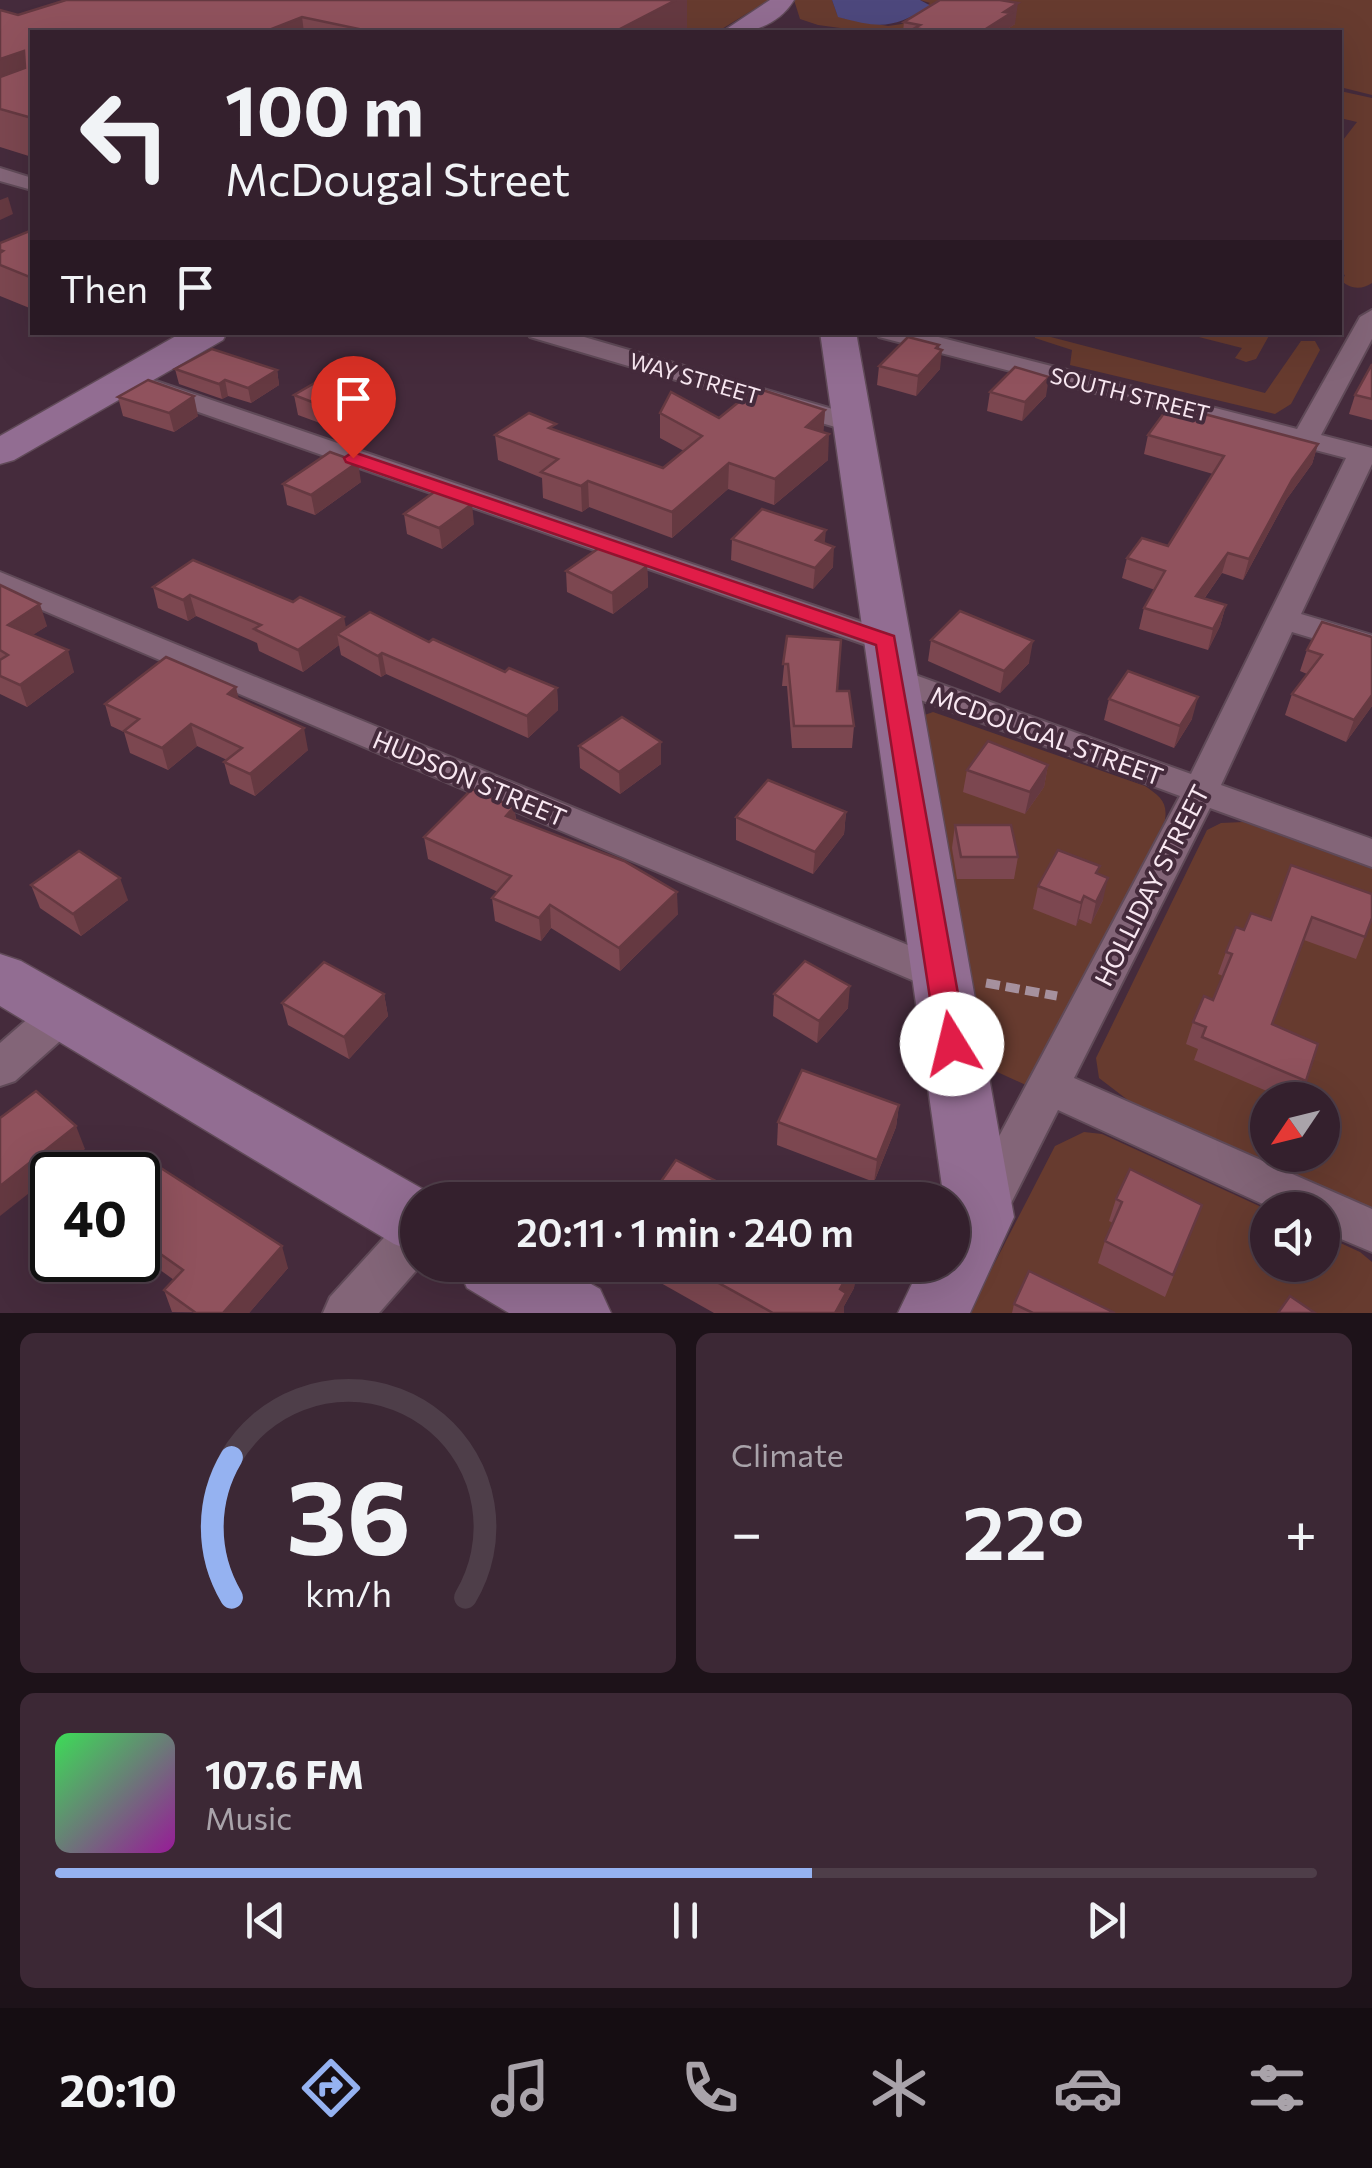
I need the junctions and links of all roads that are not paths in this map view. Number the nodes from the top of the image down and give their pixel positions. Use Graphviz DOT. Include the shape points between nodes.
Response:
graph roads {
  1 [pos="784,0"];
  2 [pos="740,30"];
  3 [pos="0,174"];
  4 [pos="30,183"];
  5 [pos="1372,317"];
  6 [pos="205,335"];
  7 [pos="549,335"];
  8 [pos="838,335"];
  9 [pos="900,335"];
  10 [pos="128,379"];
  11 [pos="850,423"];
  12 [pos="1305,439"];
  13 [pos="0,452"];
  14 [pos="1366,455"];
  15 [pos="0,581"];
  16 [pos="1280,618"];
  17 [pos="1372,646"];
  18 [pos="889,660"];
  19 [pos="1200,790"];
  20 [pos="1372,853"];
  21 [pos="940,975"];
  22 [pos="0,978"];
  23 [pos="62,1014"];
  24 [pos="0,1068"];
  25 [pos="1048,1086"];
  26 [pos="400,1211"];
  27 [pos="980,1217"];
  28 [pos="1372,1232"];
  29 [pos="400,1254"];
  30 [pos="521,1282"];
  31 [pos="347,1313"];
  32 [pos="575,1313"];
  33 [pos="934,1313"];
  1 -- 2 [label="street"];
  1 -- 2 [label="street" via="793,26"];
  3 -- 4 [label="street"];
  5 -- 12 [label="street"];
  6 -- 10 [label="street"];
  7 -- 11 [label="street, WAY STREET"];
  8 -- 11 [label="street"];
  9 -- 12 [label="street, SOUTH STREET"];
  10 -- 13 [label="street"];
  10 -- 18 [label="street, MCDOUGAL STREET"];
  11 -- 18 [label="street"];
  12 -- 14 [label="street, SOUTH STREET"];
  14 -- 16 [label="street, HOLLIDAY STREET"];
  15 -- 21 [label="street, HUDSON STREET"];
  16 -- 17 [label="street"];
  16 -- 19 [label="street, HOLLIDAY STREET"];
  18 -- 19 [label="street, MCDOUGAL STREET"];
  18 -- 21 [label="street"];
  19 -- 20 [label="street, MCDOUGAL STREET"];
  19 -- 25 [label="street, HOLLIDAY STREET"];
  21 -- 27 [label="street"];
  22 -- 23 [label="street"];
  23 -- 24 [label="street"];
  23 -- 26 [label="street"];
  25 -- 27 [label="street, HOLLIDAY STREET"];
  25 -- 28 [label="street"];
  27 -- 33 [label="street, HOLLIDAY STREET"];
  29 -- 31 [label="street"];
  30 -- 32 [label="street"];
}
